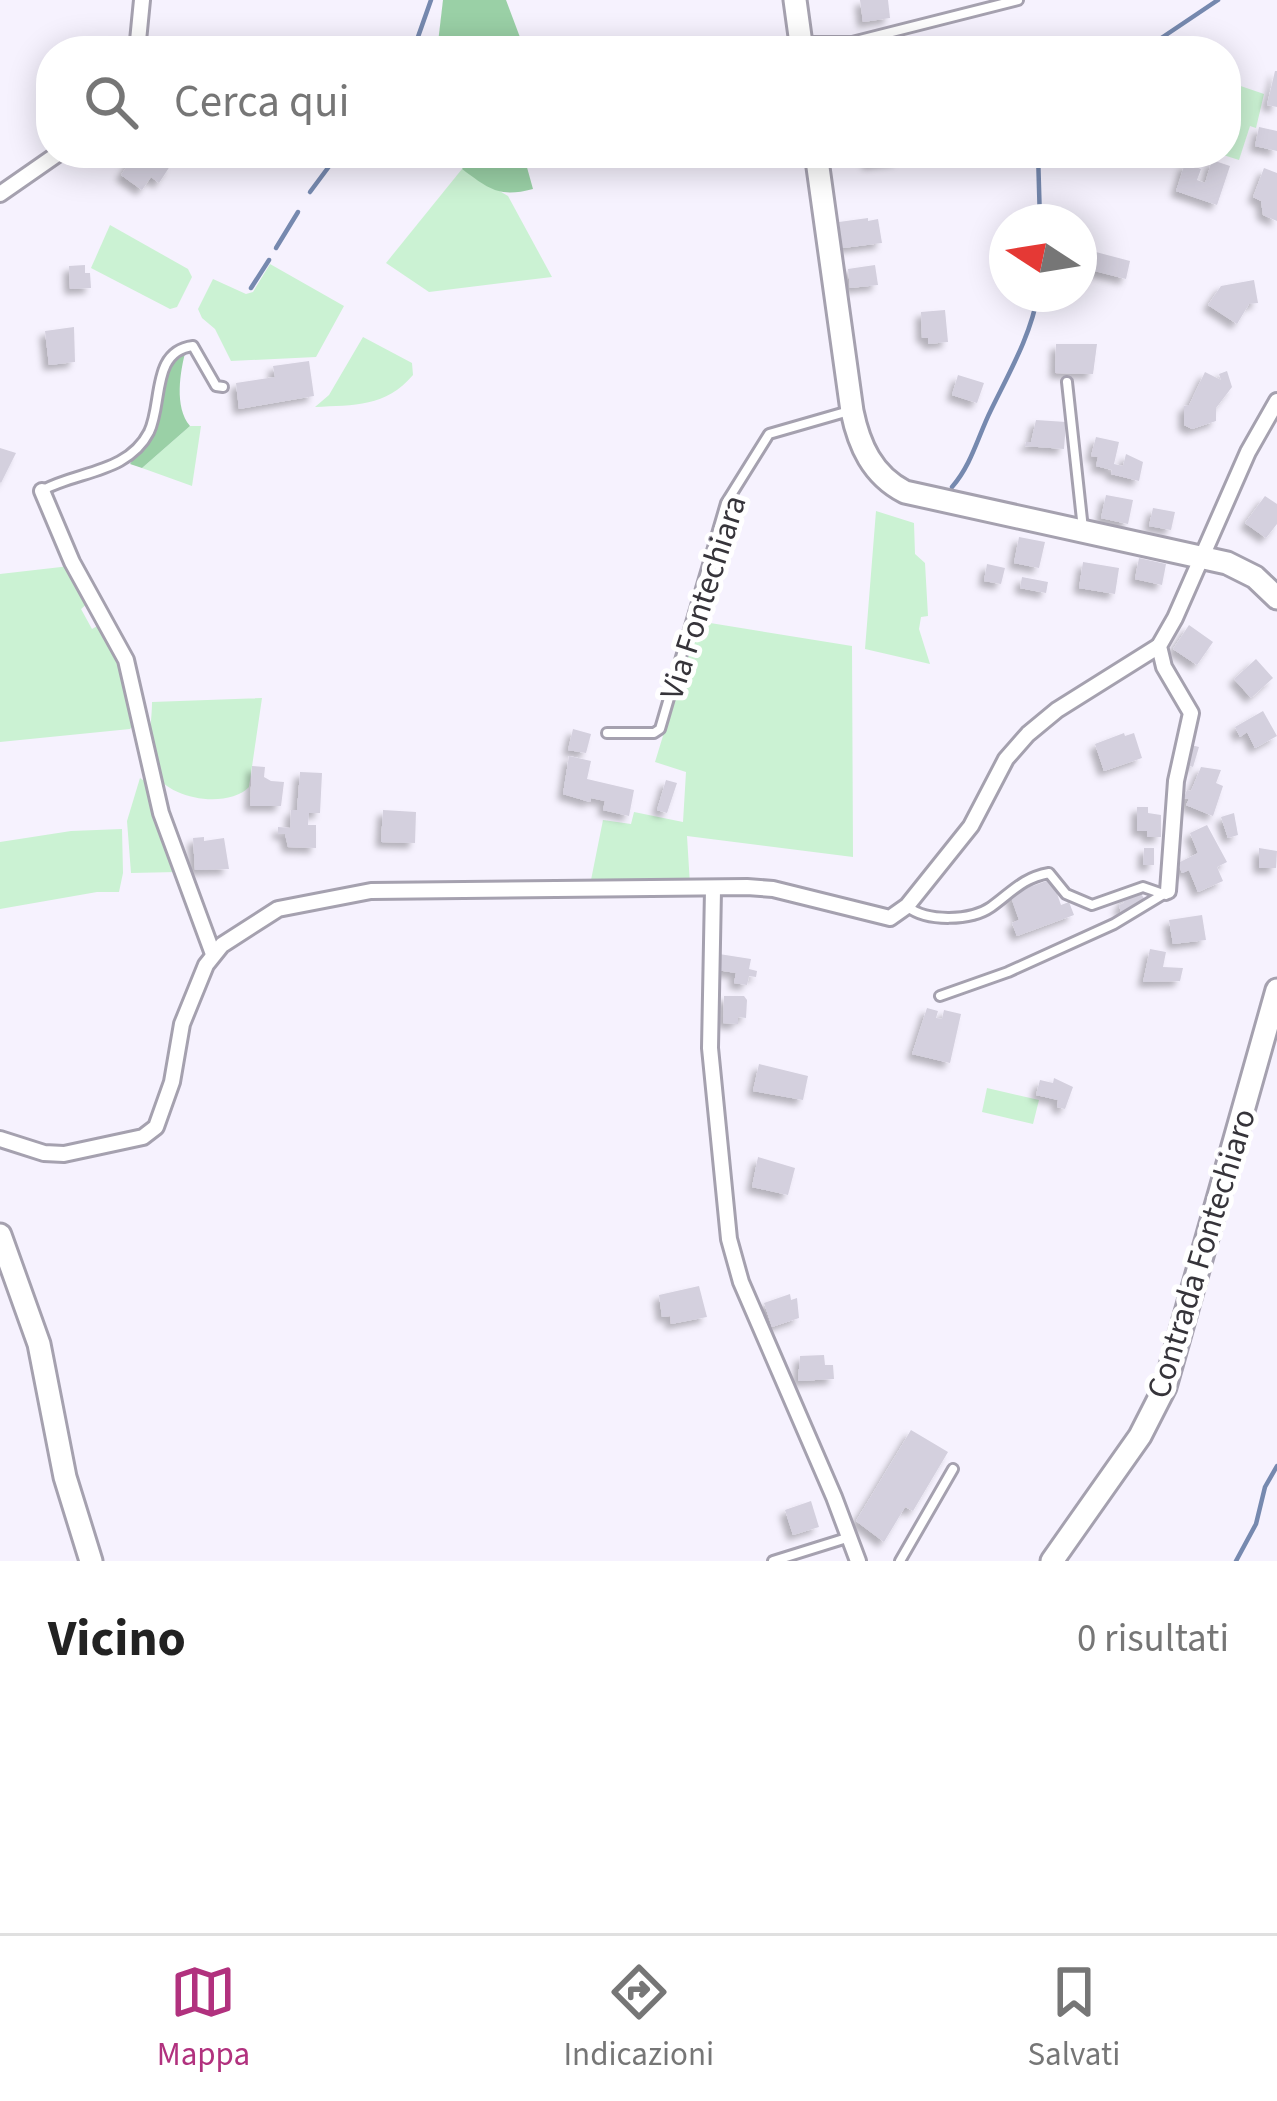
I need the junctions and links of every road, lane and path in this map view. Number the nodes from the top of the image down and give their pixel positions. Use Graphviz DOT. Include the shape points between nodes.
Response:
graph roads {
  1 [pos="142,0"];
  2 [pos="795,0"];
  3 [pos="1018,0"];
  4 [pos="138,36"];
  5 [pos="800,36"];
  6 [pos="876,36"];
  7 [pos="37,168"];
  8 [pos="818,168"];
  9 [pos="0,194"];
  10 [pos="1067,382"];
  11 [pos="223,387"];
  12 [pos="1277,400"];
  13 [pos="852,411"];
  14 [pos="42,491"];
  15 [pos="1083,532"];
  16 [pos="1201,556"];
  17 [pos="1277,598"];
  18 [pos="1159,646"];
  19 [pos="607,734"];
  20 [pos="712,890"];
  21 [pos="1167,893"];
  22 [pos="907,906"];
  23 [pos="213,954"];
  24 [pos="1277,990"];
  25 [pos="940,996"];
  26 [pos="0,1139"];
  27 [pos="0,1235"];
  28 [pos="953,1469"];
  29 [pos="850,1537"];
  30 [pos="91,1561"];
  31 [pos="773,1561"];
  32 [pos="858,1561"];
  33 [pos="900,1561"];
  34 [pos="1052,1561"];
  1 -- 4 [label="street"];
  2 -- 5 [label="main road"];
  3 -- 6 [label="lane"];
  7 -- 9 [label="street"];
  8 -- 13 [label="main road"];
  10 -- 15 [label="lane"];
  11 -- 14 [label="lane" via="193,346 181,348 163,371 148,434 133,451"];
  12 -- 16 [label="street"];
  13 -- 15 [label="main road" via="869,460 893,486"];
  13 -- 19 [label="lane, Via Fontechiara" via="769,434 726,503 660,729"];
  14 -- 23 [label="street" via="126,660 161,812"];
  15 -- 16 [label="main road"];
  16 -- 17 [label="main road" via="1255,577"];
  16 -- 18 [label="street"];
  18 -- 21 [label="street" via="1191,713"];
  18 -- 22 [label="street" via="1028,734 971,826"];
  20 -- 22 [label="street" via="773,889 890,918"];
  20 -- 23 [label="street" via="371,891 278,909"];
  20 -- 29 [label="street" via="710,1048 729,1239"];
  21 -- 22 [label="lane" via="1143,886 1092,904 1066,894 1049,873 972,914 921,915"];
  21 -- 25 [label="lane" via="1128,918"];
  23 -- 26 [label="street" via="182,1024 156,1127 64,1154"];
  24 -- 34 [label="main road, Contrada Fontechiaro" via="1165,1387"];
  27 -- 30 [label="main road" via="39,1344 64,1478"];
  28 -- 33 [label="lane"];
  29 -- 31 [label="lane"];
  29 -- 32 [label="street"];
}
